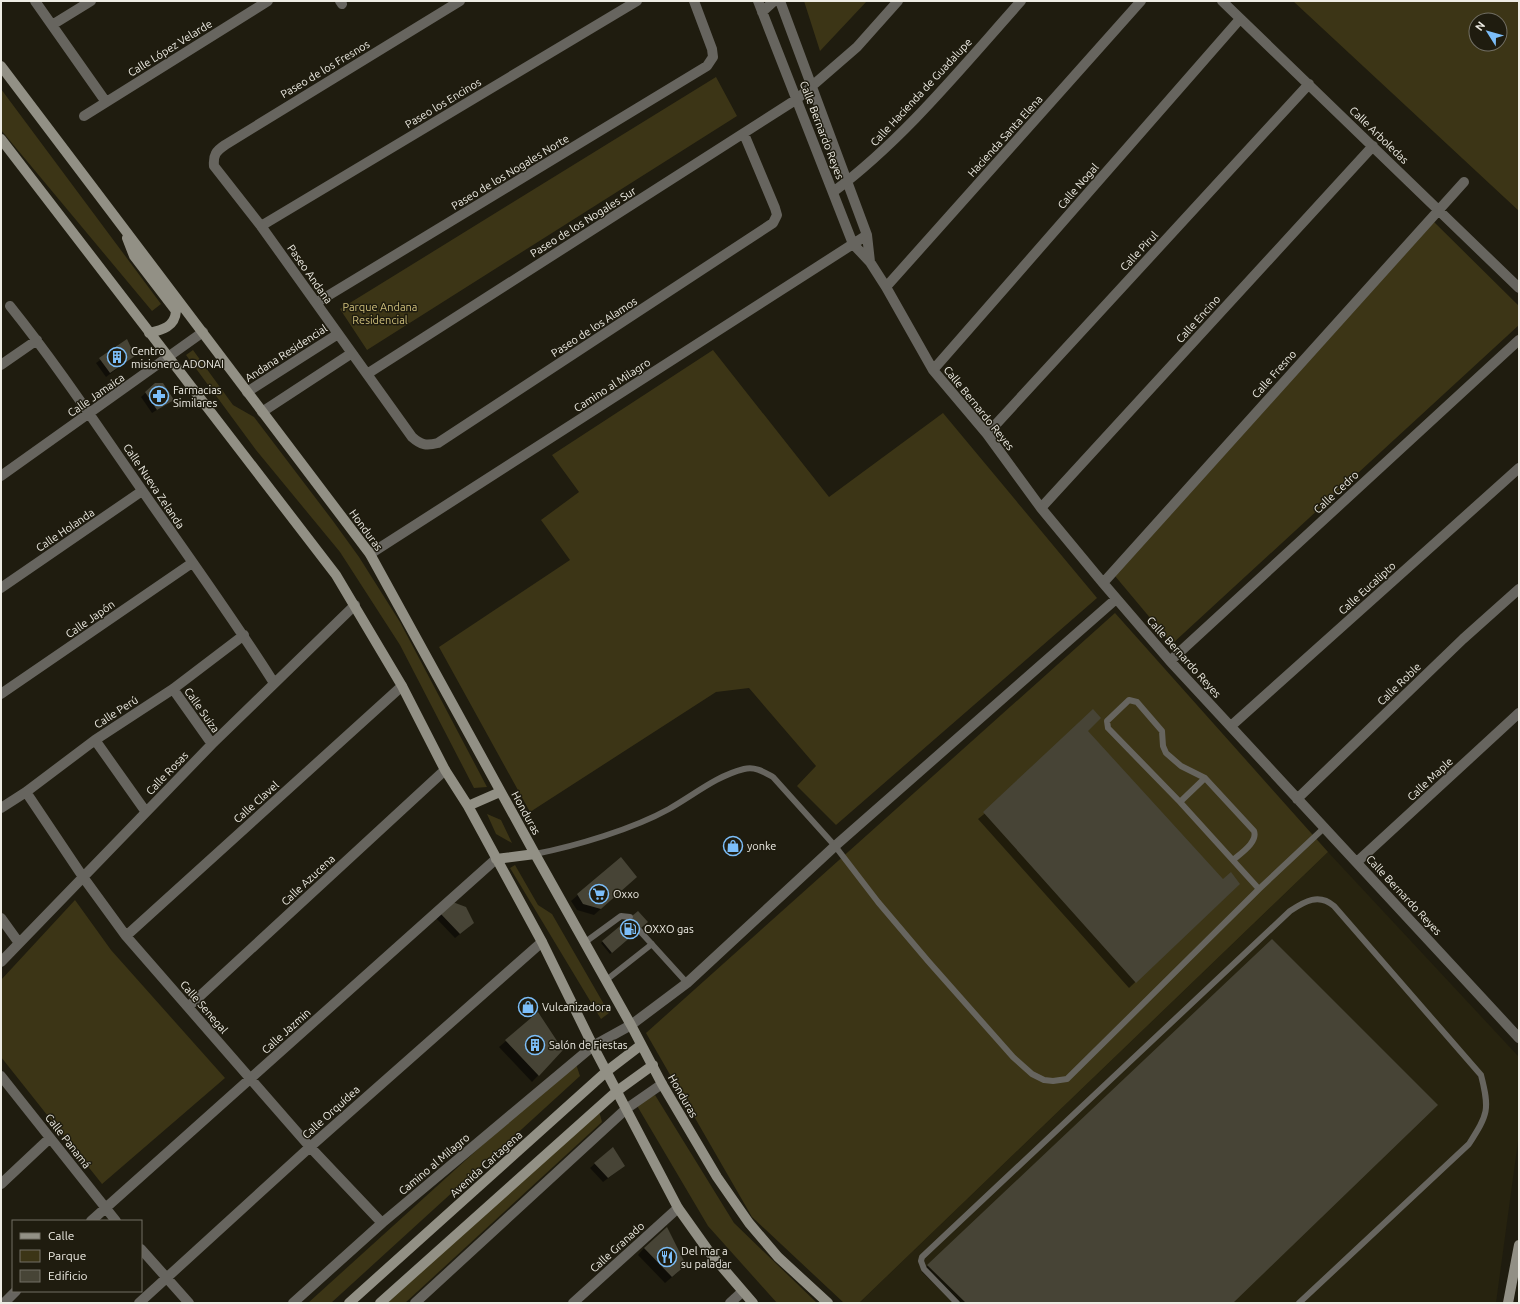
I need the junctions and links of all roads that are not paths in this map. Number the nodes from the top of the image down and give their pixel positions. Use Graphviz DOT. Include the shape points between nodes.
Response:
graph roads {
  1 [pos="34,1"];
  2 [pos="91,1"];
  3 [pos="268,1"];
  4 [pos="460,1"];
  5 [pos="637,1"];
  6 [pos="694,1"];
  7 [pos="758,1"];
  8 [pos="774,1"];
  9 [pos="780,1"];
  10 [pos="898,1"];
  11 [pos="1021,1"];
  12 [pos="1141,1"];
  13 [pos="1222,1"];
  14 [pos="762,12"];
  15 [pos="1240,19"];
  16 [pos="52,26"];
  17 [pos="1,66"];
  18 [pos="1309,84"];
  19 [pos="811,88"];
  20 [pos="797,99"];
  21 [pos="106,102"];
  22 [pos="84,116"];
  23 [pos="744,134"];
  24 [pos="1,139"];
  25 [pos="1373,146"];
  26 [pos="214,166"];
  27 [pos="847,182"];
  28 [pos="1464,182"];
  29 [pos="833,192"];
  30 [pos="1439,209"];
  31 [pos="121,224"];
  32 [pos="262,226"];
  33 [pos="867,235"];
  34 [pos="853,244"];
  35 [pos="870,262"];
  36 [pos="886,287"];
  37 [pos="1519,288"];
  38 [pos="316,303"];
  39 [pos="10,306"];
  40 [pos="203,332"];
  41 [pos="149,333"];
  42 [pos="338,334"];
  43 [pos="37,340"];
  44 [pos="1519,340"];
  45 [pos="352,353"];
  46 [pos="168,358"];
  47 [pos="1,365"];
  48 [pos="933,370"];
  49 [pos="367,374"];
  50 [pos="247,392"];
  51 [pos="262,412"];
  52 [pos="90,414"];
  53 [pos="986,434"];
  54 [pos="412,437"];
  55 [pos="1519,468"];
  56 [pos="1,476"];
  57 [pos="142,491"];
  58 [pos="1041,508"];
  59 [pos="370,554"];
  60 [pos="192,563"];
  61 [pos="1103,583"];
  62 [pos="1,588"];
  63 [pos="1519,589"];
  64 [pos="1116,599"];
  65 [pos="355,605"];
  66 [pos="244,635"];
  67 [pos="1170,661"];
  68 [pos="274,683"];
  69 [pos="402,686"];
  70 [pos="173,690"];
  71 [pos="1,694"];
  72 [pos="1519,713"];
  73 [pos="1231,726"];
  74 [pos="95,740"];
  75 [pos="212,744"];
  76 [pos="445,770"];
  77 [pos="1205,778"];
  78 [pos="26,792"];
  79 [pos="500,792"];
  80 [pos="1297,799"];
  81 [pos="1180,802"];
  82 [pos="468,806"];
  83 [pos="1,808"];
  84 [pos="146,812"];
  85 [pos="1324,828"];
  86 [pos="835,846"];
  87 [pos="534,854"];
  88 [pos="496,859"];
  89 [pos="1233,860"];
  90 [pos="1357,862"];
  91 [pos="83,877"];
  92 [pos="1259,889"];
  93 [pos="630,917"];
  94 [pos="1,918"];
  95 [pos="639,930"];
  96 [pos="126,936"];
  97 [pos="542,942"];
  98 [pos="18,943"];
  99 [pos="584,943"];
  100 [pos="652,944"];
  101 [pos="1,962"];
  102 [pos="605,982"];
  103 [pos="687,983"];
  104 [pos="188,1007"];
  105 [pos="631,1025"];
  106 [pos="1519,1038"];
  107 [pos="641,1045"];
  108 [pos="593,1046"];
  109 [pos="653,1065"];
  110 [pos="607,1071"];
  111 [pos="1,1076"];
  112 [pos="250,1079"];
  113 [pos="662,1084"];
  114 [pos="617,1091"];
  115 [pos="626,1109"];
  116 [pos="50,1138"];
  117 [pos="310,1147"];
  118 [pos="1,1184"];
  119 [pos="104,1208"];
  120 [pos="678,1208"];
  121 [pos="92,1220"];
  122 [pos="115,1220"];
  123 [pos="382,1223"];
  124 [pos="1519,1245"];
  125 [pos="142,1250"];
  126 [pos="166,1277"];
  127 [pos="15,1292"];
  128 [pos="742,1292"];
  129 [pos="4,1303"];
  130 [pos="139,1303"];
  131 [pos="189,1303"];
  132 [pos="294,1303"];
  133 [pos="349,1303"];
  134 [pos="380,1303"];
  135 [pos="415,1303"];
  136 [pos="573,1303"];
  137 [pos="730,1303"];
  138 [pos="753,1303"];
  139 [pos="828,1303"];
  140 [pos="957,1303"];
  141 [pos="1298,1303"];
  142 [pos="1508,1303"];
  1 -- 16 [label="street"];
  2 -- 16 [label="street"];
  3 -- 21 [label="street, Calle López Velarde"];
  4 -- 26 [label="street, Paseo de los Fresnos" via="217,150"];
  5 -- 32 [label="street, Paseo los Encinos"];
  6 -- 38 [label="street, Paseo de los Nogales Norte" via="711,44 713,57 710,63"];
  7 -- 14 [label="street, Calle Bernardo Reyes"];
  8 -- 14 [label="street"];
  9 -- 19 [label="street, Calle Bernardo Reyes"];
  10 -- 19 [label="street, Paseo de los Nogales Sur" via="857,47"];
  11 -- 27 [label="street, Calle Hacienda de Guadalupe" via="913,120"];
  12 -- 36 [label="street, Hacienda Santa Elena"];
  13 -- 15 [label="street, Calle Arboledas"];
  14 -- 20 [label="street, Calle Bernardo Reyes"];
  15 -- 18 [label="street, Calle Arboledas"];
  15 -- 48 [label="street, Calle Nogal"];
  16 -- 21 [label="street"];
  17 -- 31 [label="street, Honduras"];
  18 -- 25 [label="street, Calle Arboledas"];
  18 -- 53 [label="street, Calle Pirul"];
  19 -- 20 [label="street, Paseo de los Nogales Sur"];
  19 -- 27 [label="street, Calle Bernardo Reyes"];
  20 -- 23 [label="street, Paseo de los Nogales Sur"];
  20 -- 29 [label="street, Calle Bernardo Reyes"];
  21 -- 22 [label="street, Calle López Velarde"];
  23 -- 49 [label="street, Paseo de los Nogales Sur"];
  23 -- 54 [label="street, Paseo de los Alamos" via="775,208 773,224 438,443 428,446 420,444"];
  24 -- 41 [label="street"];
  25 -- 30 [label="street, Calle Arboledas"];
  25 -- 58 [label="street, Calle Encino"];
  26 -- 32 [label="street, Paseo Andana"];
  27 -- 29 [label="street, Calle Hacienda de Guadalupe"];
  27 -- 33 [label="street, Calle Bernardo Reyes"];
  28 -- 30 [label="street, Calle Fresno"];
  29 -- 34 [label="street, Calle Bernardo Reyes"];
  30 -- 37 [label="street, Calle Arboledas"];
  30 -- 61 [label="street, Calle Fresno"];
  31 -- 40 [label="street, Honduras"];
  31 -- 41 [label="street" via="134,256 176,311 172,324"];
  32 -- 38 [label="street, Paseo Andana"];
  33 -- 34 [label="street, Camino al Milagro"];
  33 -- 35 [label="street, Calle Bernardo Reyes"];
  34 -- 35 [label="street, Calle Bernardo Reyes"];
  34 -- 59 [label="street, Camino al Milagro"];
  35 -- 36 [label="street, Calle Bernardo Reyes"];
  36 -- 48 [label="street, Calle Bernardo Reyes"];
  38 -- 42 [label="street, Paseo Andana"];
  39 -- 43 [label="street, Calle Nueva Zelanda"];
  40 -- 46 [label="street, Calle Jamaica"];
  40 -- 50 [label="street, Honduras"];
  41 -- 46 [label="street"];
  42 -- 45 [label="street, Paseo Andana"];
  42 -- 50 [label="street, Andana Residencial"];
  43 -- 47 [label="street"];
  43 -- 52 [label="street, Calle Nueva Zelanda"];
  44 -- 67 [label="street, Calle Cedro"];
  45 -- 49 [label="street, Paseo Andana"];
  45 -- 51 [label="street"];
  46 -- 52 [label="street, Calle Jamaica"];
  46 -- 65 [label="street" via="336,575"];
  48 -- 53 [label="street, Calle Bernardo Reyes"];
  49 -- 54 [label="street, Paseo Andana"];
  50 -- 51 [label="street, Honduras"];
  51 -- 59 [label="street, Honduras"];
  52 -- 56 [label="street, Calle Jamaica"];
  52 -- 57 [label="street, Calle Nueva Zelanda"];
  53 -- 58 [label="street, Calle Bernardo Reyes"];
  55 -- 73 [label="street, Calle Eucalipto"];
  57 -- 60 [label="street, Calle Nueva Zelanda"];
  57 -- 62 [label="street, Calle Holanda"];
  58 -- 61 [label="street, Calle Bernardo Reyes"];
  59 -- 79 [label="street, Honduras"];
  60 -- 66 [label="street, Calle Nueva Zelanda"];
  60 -- 71 [label="street, Calle Japón"];
  61 -- 64 [label="street, Calle Bernardo Reyes"];
  63 -- 80 [label="street, Calle Roble" via="1463,639"];
  64 -- 67 [label="street, Calle Bernardo Reyes"];
  64 -- 86 [label="street, Camino al Milagro"];
  65 -- 68 [label="street, Calle Rosas"];
  65 -- 69 [label="street"];
  66 -- 68 [label="street, Calle Nueva Zelanda"];
  66 -- 70 [label="street, Calle Perú"];
  67 -- 73 [label="street, Calle Bernardo Reyes"];
  68 -- 75 [label="street, Calle Rosas"];
  69 -- 76 [label="street"];
  69 -- 96 [label="street, Calle Clavel"];
  70 -- 74 [label="street, Calle Perú"];
  70 -- 75 [label="street, Calle Suiza"];
  72 -- 90 [label="street, Calle Maple"];
  73 -- 80 [label="street, Calle Bernardo Reyes"];
  74 -- 78 [label="street, Calle Perú"];
  74 -- 84 [label="street"];
  75 -- 84 [label="street, Calle Rosas"];
  76 -- 82 [label="street"];
  76 -- 104 [label="street, Calle Azucena"];
  77 -- 81 [label="lane"];
  77 -- 81 [label="lane" via="1181,766 1166,753 1162,731 1137,702 1126,702 1107,721 1108,728"];
  77 -- 89 [label="lane" via="1254,831 1254,840"];
  78 -- 83 [label="street, Calle Perú"];
  78 -- 91 [label="street, Calle Senegal"];
  79 -- 82 [label="street"];
  79 -- 87 [label="street, Honduras"];
  80 -- 85 [label="street, Calle Bernardo Reyes"];
  81 -- 89 [label="lane"];
  82 -- 88 [label="street"];
  84 -- 91 [label="street, Calle Rosas"];
  85 -- 90 [label="street, Calle Bernardo Reyes"];
  85 -- 92 [label="lane"];
  86 -- 87 [label="lane" via="772,777 759,770 746,768 715,780 669,809 629,827"];
  86 -- 92 [label="lane" via="923,955 1013,1057 1032,1074 1053,1082 1066,1079"];
  86 -- 103 [label="street, Camino al Milagro"];
  87 -- 88 [label="street"];
  87 -- 99 [label="street, Honduras"];
  88 -- 97 [label="street"];
  88 -- 112 [label="street, Calle Jazmin"];
  89 -- 92 [label="lane"];
  90 -- 106 [label="street, Calle Bernardo Reyes"];
  91 -- 96 [label="street, Calle Senegal"];
  91 -- 98 [label="street, Calle Rosas"];
  93 -- 99 [label="lane" via="621,916"];
  94 -- 98 [label="street"];
  95 -- 100 [label="lane"];
  96 -- 104 [label="street, Calle Senegal"];
  97 -- 108 [label="street"];
  97 -- 117 [label="street, Calle Orquídea"];
  98 -- 101 [label="street, Calle Rosas"];
  99 -- 102 [label="street, Honduras"];
  100 -- 102 [label="lane"];
  100 -- 103 [label="lane"];
  102 -- 105 [label="street, Honduras"];
  103 -- 105 [label="street, Camino al Milagro"];
  104 -- 112 [label="street, Calle Senegal"];
  105 -- 107 [label="street, Honduras"];
  105 -- 108 [label="street, Camino al Milagro"];
  107 -- 109 [label="street, Honduras"];
  107 -- 110 [label="street, Avenida Cartagena"];
  108 -- 110 [label="street"];
  108 -- 123 [label="street, Camino al Milagro"];
  109 -- 113 [label="street, Honduras"];
  109 -- 114 [label="street"];
  110 -- 114 [label="street"];
  110 -- 133 [label="street, Avenida Cartagena"];
  111 -- 116 [label="street, Calle Panamá"];
  112 -- 117 [label="street, Calle Senegal"];
  112 -- 119 [label="street, Calle Jazmin"];
  113 -- 115 [label="street"];
  113 -- 139 [label="street, Honduras" via="717,1177 749,1223 778,1257"];
  114 -- 115 [label="street"];
  114 -- 134 [label="street"];
  115 -- 120 [label="street"];
  115 -- 135 [label="street"];
  116 -- 118 [label="street"];
  116 -- 119 [label="street, Calle Panamá"];
  117 -- 123 [label="street, Calle Senegal"];
  117 -- 126 [label="street, Calle Orquídea"];
  119 -- 121 [label="street, Calle Jazmin"];
  119 -- 122 [label="street, Calle Panamá"];
  120 -- 128 [label="street" via="710,1254"];
  120 -- 136 [label="street, Calle Granado"];
  123 -- 132 [label="street, Camino al Milagro"];
  124 -- 142 [label="street"];
  125 -- 126 [label="street"];
  126 -- 130 [label="street, Calle Orquídea"];
  126 -- 131 [label="street"];
  127 -- 129 [label="street"];
  128 -- 137 [label="street"];
  128 -- 138 [label="street"];
  140 -- 141 [label="lane" via="924,1269 920,1261 922,1257 1290,911 1303,902 1316,898 1328,901 1334,906 1480,1075 1487,1099 1484,1120 1468,1144"];
}
